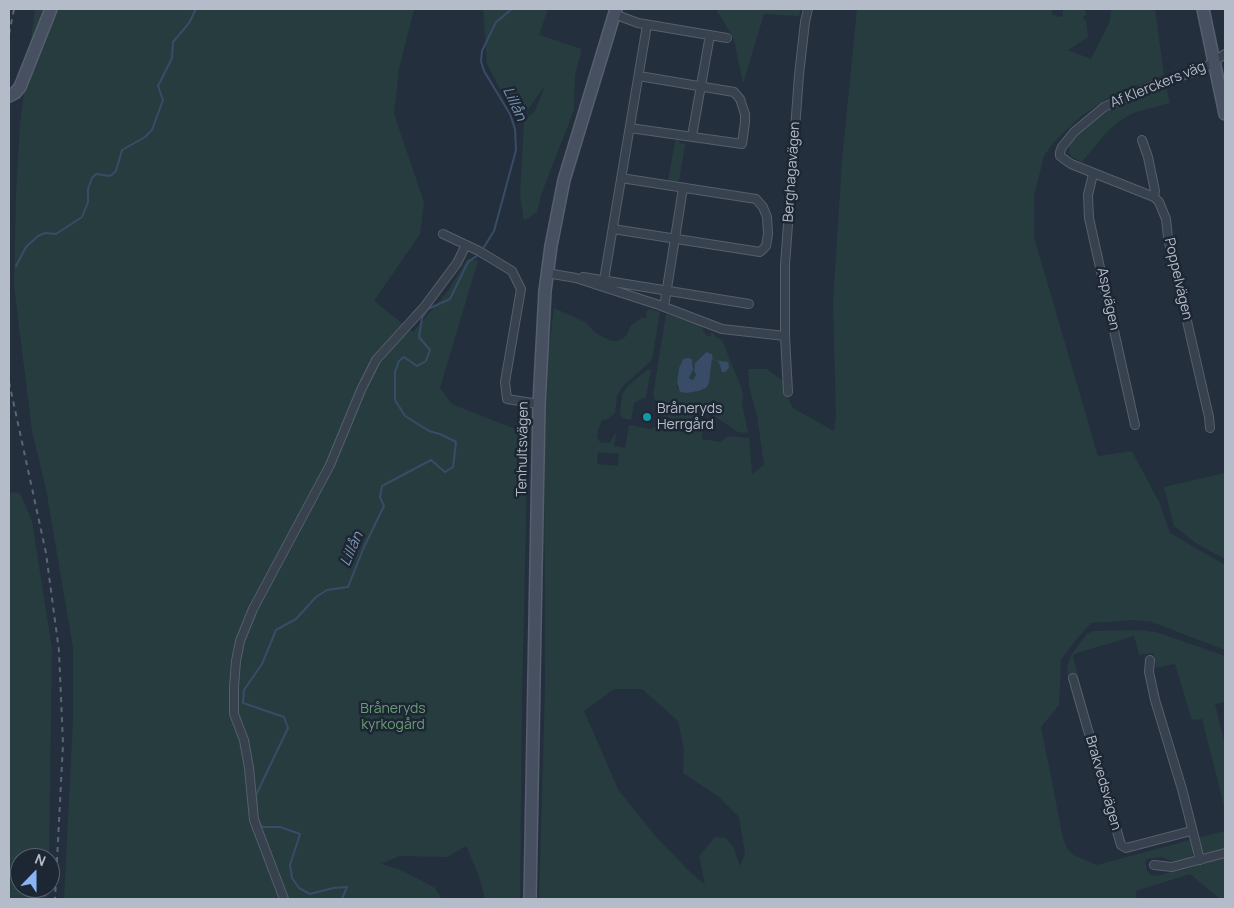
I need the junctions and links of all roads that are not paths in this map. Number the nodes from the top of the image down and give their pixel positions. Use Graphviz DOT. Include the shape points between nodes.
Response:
graph roads {
  1 [pos="51,9"];
  2 [pos="808,9"];
  3 [pos="1203,9"];
  4 [pos="615,11"];
  5 [pos="647,25"];
  6 [pos="710,35"];
  7 [pos="727,38"];
  8 [pos="1225,54"];
  9 [pos="1214,61"];
  10 [pos="639,76"];
  11 [pos="701,86"];
  12 [pos="9,96"];
  13 [pos="1225,114"];
  14 [pos="630,128"];
  15 [pos="692,136"];
  16 [pos="1142,140"];
  17 [pos="1093,174"];
  18 [pos="621,178"];
  19 [pos="683,188"];
  20 [pos="1154,198"];
  21 [pos="613,229"];
  22 [pos="443,234"];
  23 [pos="674,240"];
  24 [pos="466,245"];
  25 [pos="547,272"];
  26 [pos="576,278"];
  27 [pos="604,280"];
  28 [pos="666,290"];
  29 [pos="749,304"];
  30 [pos="664,307"];
  31 [pos="785,336"];
  32 [pos="788,392"];
  33 [pos="539,404"];
  34 [pos="1135,425"];
  35 [pos="1210,428"];
  36 [pos="1150,660"];
  37 [pos="1073,678"];
  38 [pos="1191,830"];
  39 [pos="1225,853"];
  40 [pos="1200,860"];
  41 [pos="1154,865"];
  42 [pos="284,899"];
  43 [pos="530,899"];
  1 -- 12 [label="street" via="20,88"];
  2 -- 31 [label="street, Berghagavägen" via="785,265"];
  3 -- 9 [label="street"];
  4 -- 5 [label="street" via="636,23"];
  4 -- 25 [label="street, Tenhultsvägen" via="564,180"];
  5 -- 6 [label="street"];
  5 -- 10 [label="street"];
  6 -- 7 [label="street"];
  6 -- 11 [label="street"];
  8 -- 9 [label="street, Af Klerckers väg"];
  9 -- 13 [label="street"];
  9 -- 17 [label="street, Af Klerckers väg" via="1203,69 1113,102 1081,125 1062,147 1060,156"];
  10 -- 11 [label="street"];
  10 -- 14 [label="street"];
  11 -- 15 [label="street"];
  11 -- 15 [label="street" via="736,93 745,114 742,144"];
  14 -- 15 [label="street"];
  14 -- 18 [label="street"];
  16 -- 20 [label="street"];
  17 -- 20 [label="street"];
  17 -- 34 [label="street, Aspvägen" via="1088,195 1089,218"];
  18 -- 19 [label="street"];
  18 -- 21 [label="street"];
  19 -- 23 [label="street"];
  19 -- 23 [label="street" via="757,200 767,217 766,246 760,252"];
  20 -- 35 [label="street, Poppelvägen" via="1160,202 1166,219"];
  21 -- 23 [label="street"];
  21 -- 27 [label="street"];
  22 -- 24 [label="street"];
  23 -- 28 [label="street"];
  24 -- 33 [label="street" via="512,271 521,289 505,382 507,399"];
  24 -- 42 [label="street" via="457,263 425,306 376,360 330,465 253,608 240,641 234,714 244,740 254,820"];
  25 -- 26 [label="street"];
  25 -- 33 [label="street, Tenhultsvägen"];
  26 -- 27 [label="street"];
  26 -- 30 [label="street"];
  27 -- 28 [label="street"];
  28 -- 29 [label="street"];
  28 -- 30 [label="street"];
  30 -- 31 [label="street" via="722,329"];
  31 -- 32 [label="street, Berghagavägen"];
  33 -- 43 [label="street, Tenhultsvägen"];
  36 -- 38 [label="street" via="1149,672"];
  37 -- 38 [label="street, Brakvedsvägen" via="1120,845 1126,848"];
  38 -- 40 [label="street"];
  39 -- 40 [label="street"];
  40 -- 41 [label="street" via="1172,867"];
}
